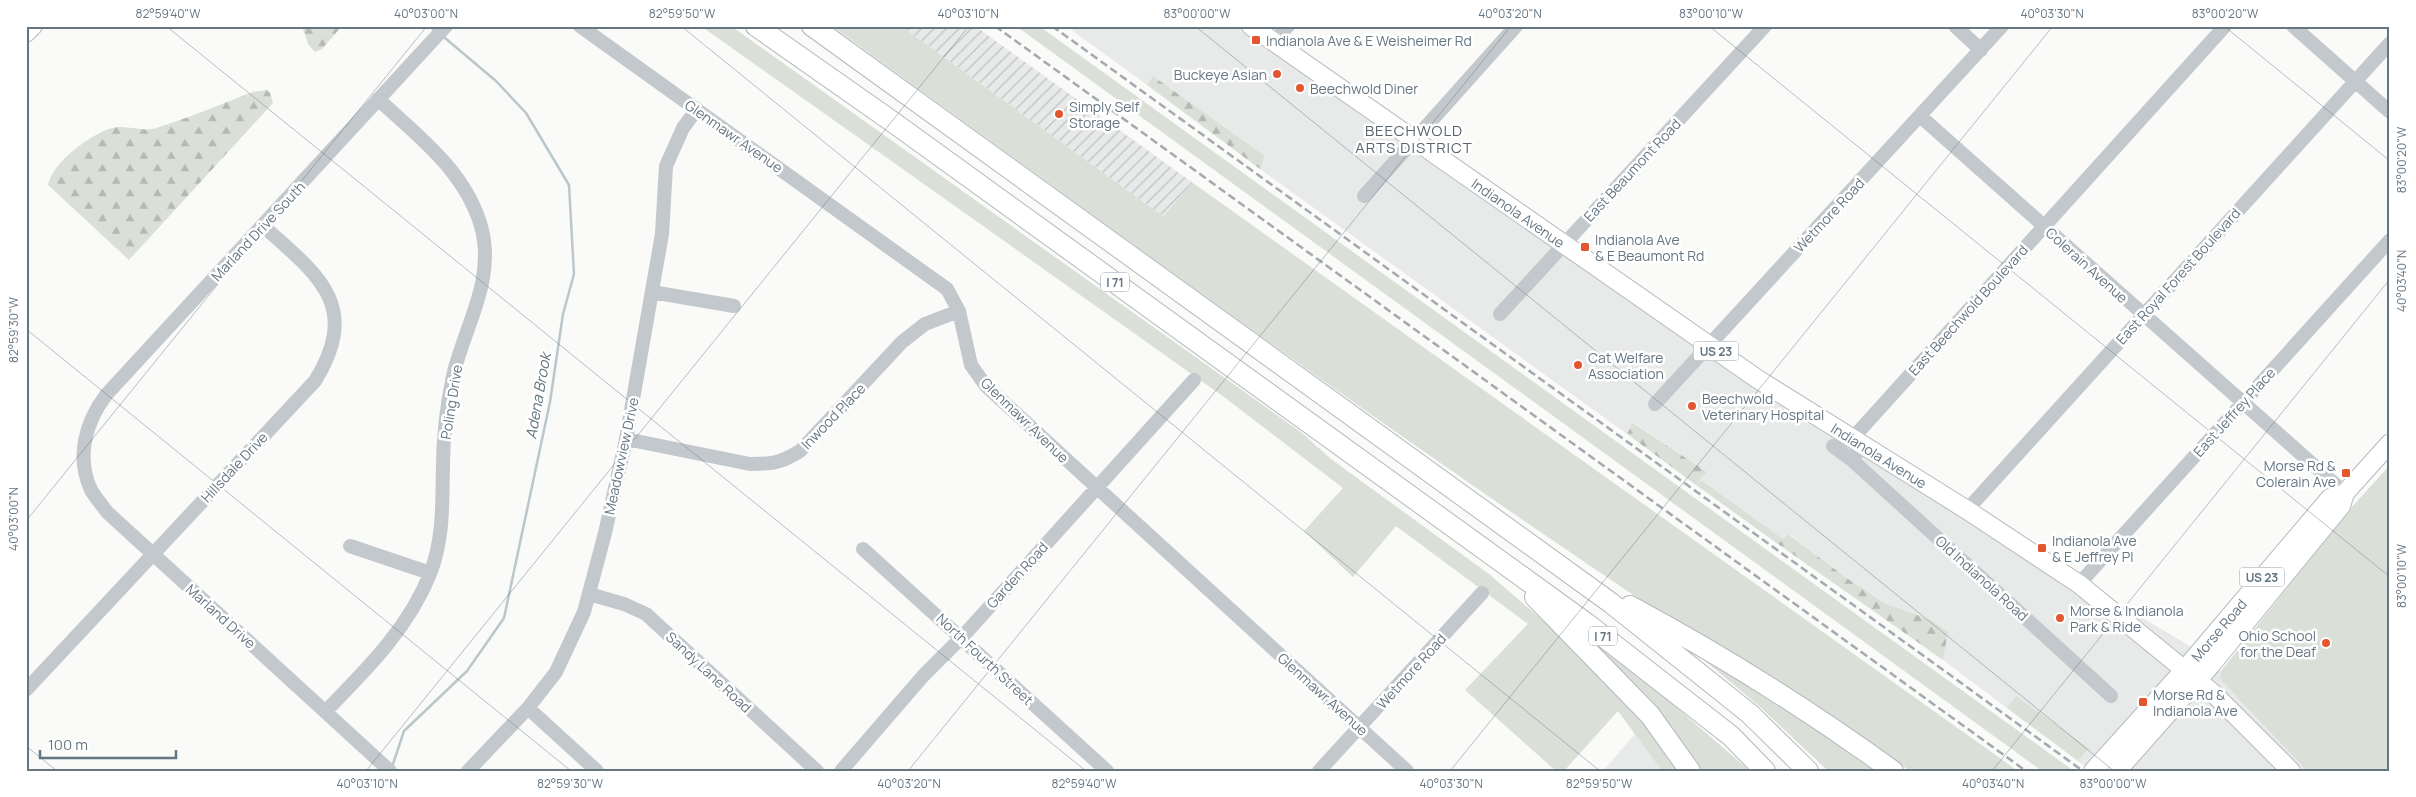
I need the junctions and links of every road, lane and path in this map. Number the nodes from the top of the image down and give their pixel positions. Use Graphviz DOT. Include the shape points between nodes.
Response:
graph roads {
  1 [pos="33,26"];
  2 [pos="446,26"];
  3 [pos="580,26"];
  4 [pos="756,26"];
  5 [pos="812,26"];
  6 [pos="1252,26"];
  7 [pos="1288,26"];
  8 [pos="1516,26"];
  9 [pos="1765,26"];
  10 [pos="1955,26"];
  11 [pos="2002,26"];
  12 [pos="2225,26"];
  13 [pos="2293,26"];
  14 [pos="26,33"];
  15 [pos="1274,42"];
  16 [pos="2390,43"];
  17 [pos="1981,50"];
  18 [pos="2355,81"];
  19 [pos="378,99"];
  20 [pos="697,109"];
  21 [pos="2390,112"];
  22 [pos="1920,116"];
  23 [pos="1414,138"];
  24 [pos="1364,196"];
  25 [pos="263,226"];
  26 [pos="2044,226"];
  27 [pos="2390,240"];
  28 [pos="1564,244"];
  29 [pos="652,292"];
  30 [pos="734,306"];
  31 [pos="959,311"];
  32 [pos="1500,314"];
  33 [pos="2144,314"];
  34 [pos="1709,346"];
  35 [pos="1194,380"];
  36 [pos="2243,403"];
  37 [pos="1655,404"];
  38 [pos="626,439"];
  39 [pos="1857,442"];
  40 [pos="2390,443"];
  41 [pos="84,444"];
  42 [pos="1833,446"];
  43 [pos="1852,460"];
  44 [pos="1098,488"];
  45 [pos="2345,493"];
  46 [pos="1967,510"];
  47 [pos="1472,540"];
  48 [pos="350,546"];
  49 [pos="863,549"];
  50 [pos="153,553"];
  51 [pos="430,573"];
  52 [pos="1573,575"];
  53 [pos="2079,584"];
  54 [pos="1482,592"];
  55 [pos="589,594"];
  56 [pos="961,636"];
  57 [pos="2191,675"];
  58 [pos="26,690"];
  59 [pos="2111,696"];
  60 [pos="528,708"];
  61 [pos="326,712"];
  62 [pos="1359,727"];
  63 [pos="390,771"];
  64 [pos="468,771"];
  65 [pos="597,771"];
  66 [pos="817,771"];
  67 [pos="841,771"];
  68 [pos="1106,771"];
  69 [pos="1319,771"];
  70 [pos="1407,771"];
  71 [pos="1690,771"];
  72 [pos="1765,771"];
  73 [pos="1808,771"];
  74 [pos="1893,771"];
  75 [pos="2093,771"];
  76 [pos="2117,771"];
  77 [pos="2291,771"];
  1 -- 14 [label="main road"];
  2 -- 19 [label="street, Marland Drive South"];
  3 -- 20 [label="street, Glenmawr Avenue"];
  4 -- 47 [label="highway, I 71"];
  5 -- 52 [label="highway, I 71"];
  6 -- 15 [label="main road, Indianola Avenue / US 23"];
  7 -- 15 [label="street"];
  8 -- 23 [label="street"];
  9 -- 28 [label="street, East Beaumont Road"];
  10 -- 17 [label="street"];
  11 -- 17 [label="street, Wetmore Road"];
  12 -- 26 [label="street, East Beechwold Boulevard"];
  13 -- 18 [label="street"];
  15 -- 23 [label="main road, Indianola Avenue / US 23"];
  16 -- 18 [label="street, East Royal Forest Boulevard"];
  17 -- 22 [label="street, Wetmore Road"];
  18 -- 21 [label="street"];
  18 -- 33 [label="street, East Royal Forest Boulevard"];
  19 -- 25 [label="street, Marland Drive South"];
  19 -- 51 [label="street, Poling Drive" via="457,176 473,202 482,229 486,257 484,279 452,385 445,430 444,508 439,544"];
  20 -- 29 [label="street, Meadowview Drive" via="683,128 666,166 662,234"];
  20 -- 31 [label="street, Glenmawr Avenue" via="932,276 947,289"];
  22 -- 26 [label="street, Colerain Avenue"];
  22 -- 34 [label="street, Wetmore Road"];
  23 -- 24 [label="street"];
  23 -- 28 [label="main road, Indianola Avenue / US 23"];
  25 -- 41 [label="street, Marland Drive South" via="106,395 88,423"];
  25 -- 50 [label="street, Hillsdale Drive" via="320,279 334,315 331,350 315,381"];
  26 -- 33 [label="street, Colerain Avenue"];
  26 -- 39 [label="street, East Beechwold Boulevard"];
  27 -- 36 [label="street, East Jeffrey Place"];
  28 -- 32 [label="street, East Beaumont Road"];
  28 -- 34 [label="main road, Indianola Avenue / US 23"];
  29 -- 30 [label="street"];
  29 -- 38 [label="street, Meadowview Drive"];
  31 -- 38 [label="street, Inwood Place" via="925,324 902,342 800,451 783,461 750,464"];
  31 -- 44 [label="street, Glenmawr Avenue" via="971,365 986,386"];
  33 -- 36 [label="street, Colerain Avenue"];
  33 -- 46 [label="street, East Royal Forest Boulevard"];
  34 -- 37 [label="street, Wetmore Road"];
  34 -- 39 [label="main road, Indianola Avenue / US 23"];
  35 -- 44 [label="street, Garden Road"];
  36 -- 45 [label="street, Colerain Avenue"];
  36 -- 53 [label="street, East Jeffrey Place"];
  38 -- 55 [label="street, Meadowview Drive"];
  39 -- 43 [label="street"];
  39 -- 46 [label="main road, Indianola Avenue / US 23"];
  40 -- 45 [label="main road, Morse Road / US 23"];
  41 -- 50 [label="street, Marland Drive" via="84,464 91,490 107,512"];
  42 -- 43 [label="street, Old Indianola Road"];
  43 -- 59 [label="street, Old Indianola Road"];
  44 -- 56 [label="street, Garden Road"];
  44 -- 62 [label="street, Glenmawr Avenue"];
  45 -- 57 [label="main road, Morse Road / US 23" via="2341,506"];
  46 -- 53 [label="main road, Indianola Avenue / US 23"];
  47 -- 71 [label="highway" via="1540,602 1650,715"];
  47 -- 72 [label="highway, I 71" via="1696,708 1731,736"];
  48 -- 51 [label="street"];
  49 -- 56 [label="street, North Fourth Street"];
  50 -- 58 [label="street, Hillsdale Drive"];
  50 -- 61 [label="street, Marland Drive"];
  51 -- 61 [label="street, Poling Drive" via="395,635"];
  52 -- 73 [label="highway, I 71" via="1750,714"];
  52 -- 74 [label="highway" via="1752,676"];
  53 -- 57 [label="main road, Indianola Avenue / US 23"];
  54 -- 62 [label="street, Wetmore Road"];
  55 -- 60 [label="street, Meadowview Drive" via="556,672"];
  55 -- 66 [label="street, Sandy Lane Road" via="646,614"];
  56 -- 67 [label="street, Garden Road"];
  56 -- 68 [label="street, North Fourth Street"];
  57 -- 75 [label="main road, Morse Road"];
  57 -- 76 [label="main road, Morse Road"];
  57 -- 77 [label="main road, Indianola Avenue"];
  60 -- 64 [label="street, Meadowview Drive"];
  60 -- 65 [label="street"];
  61 -- 63 [label="street, Marland Drive"];
  62 -- 69 [label="street, Wetmore Road"];
  62 -- 70 [label="street, Glenmawr Avenue"];
}
